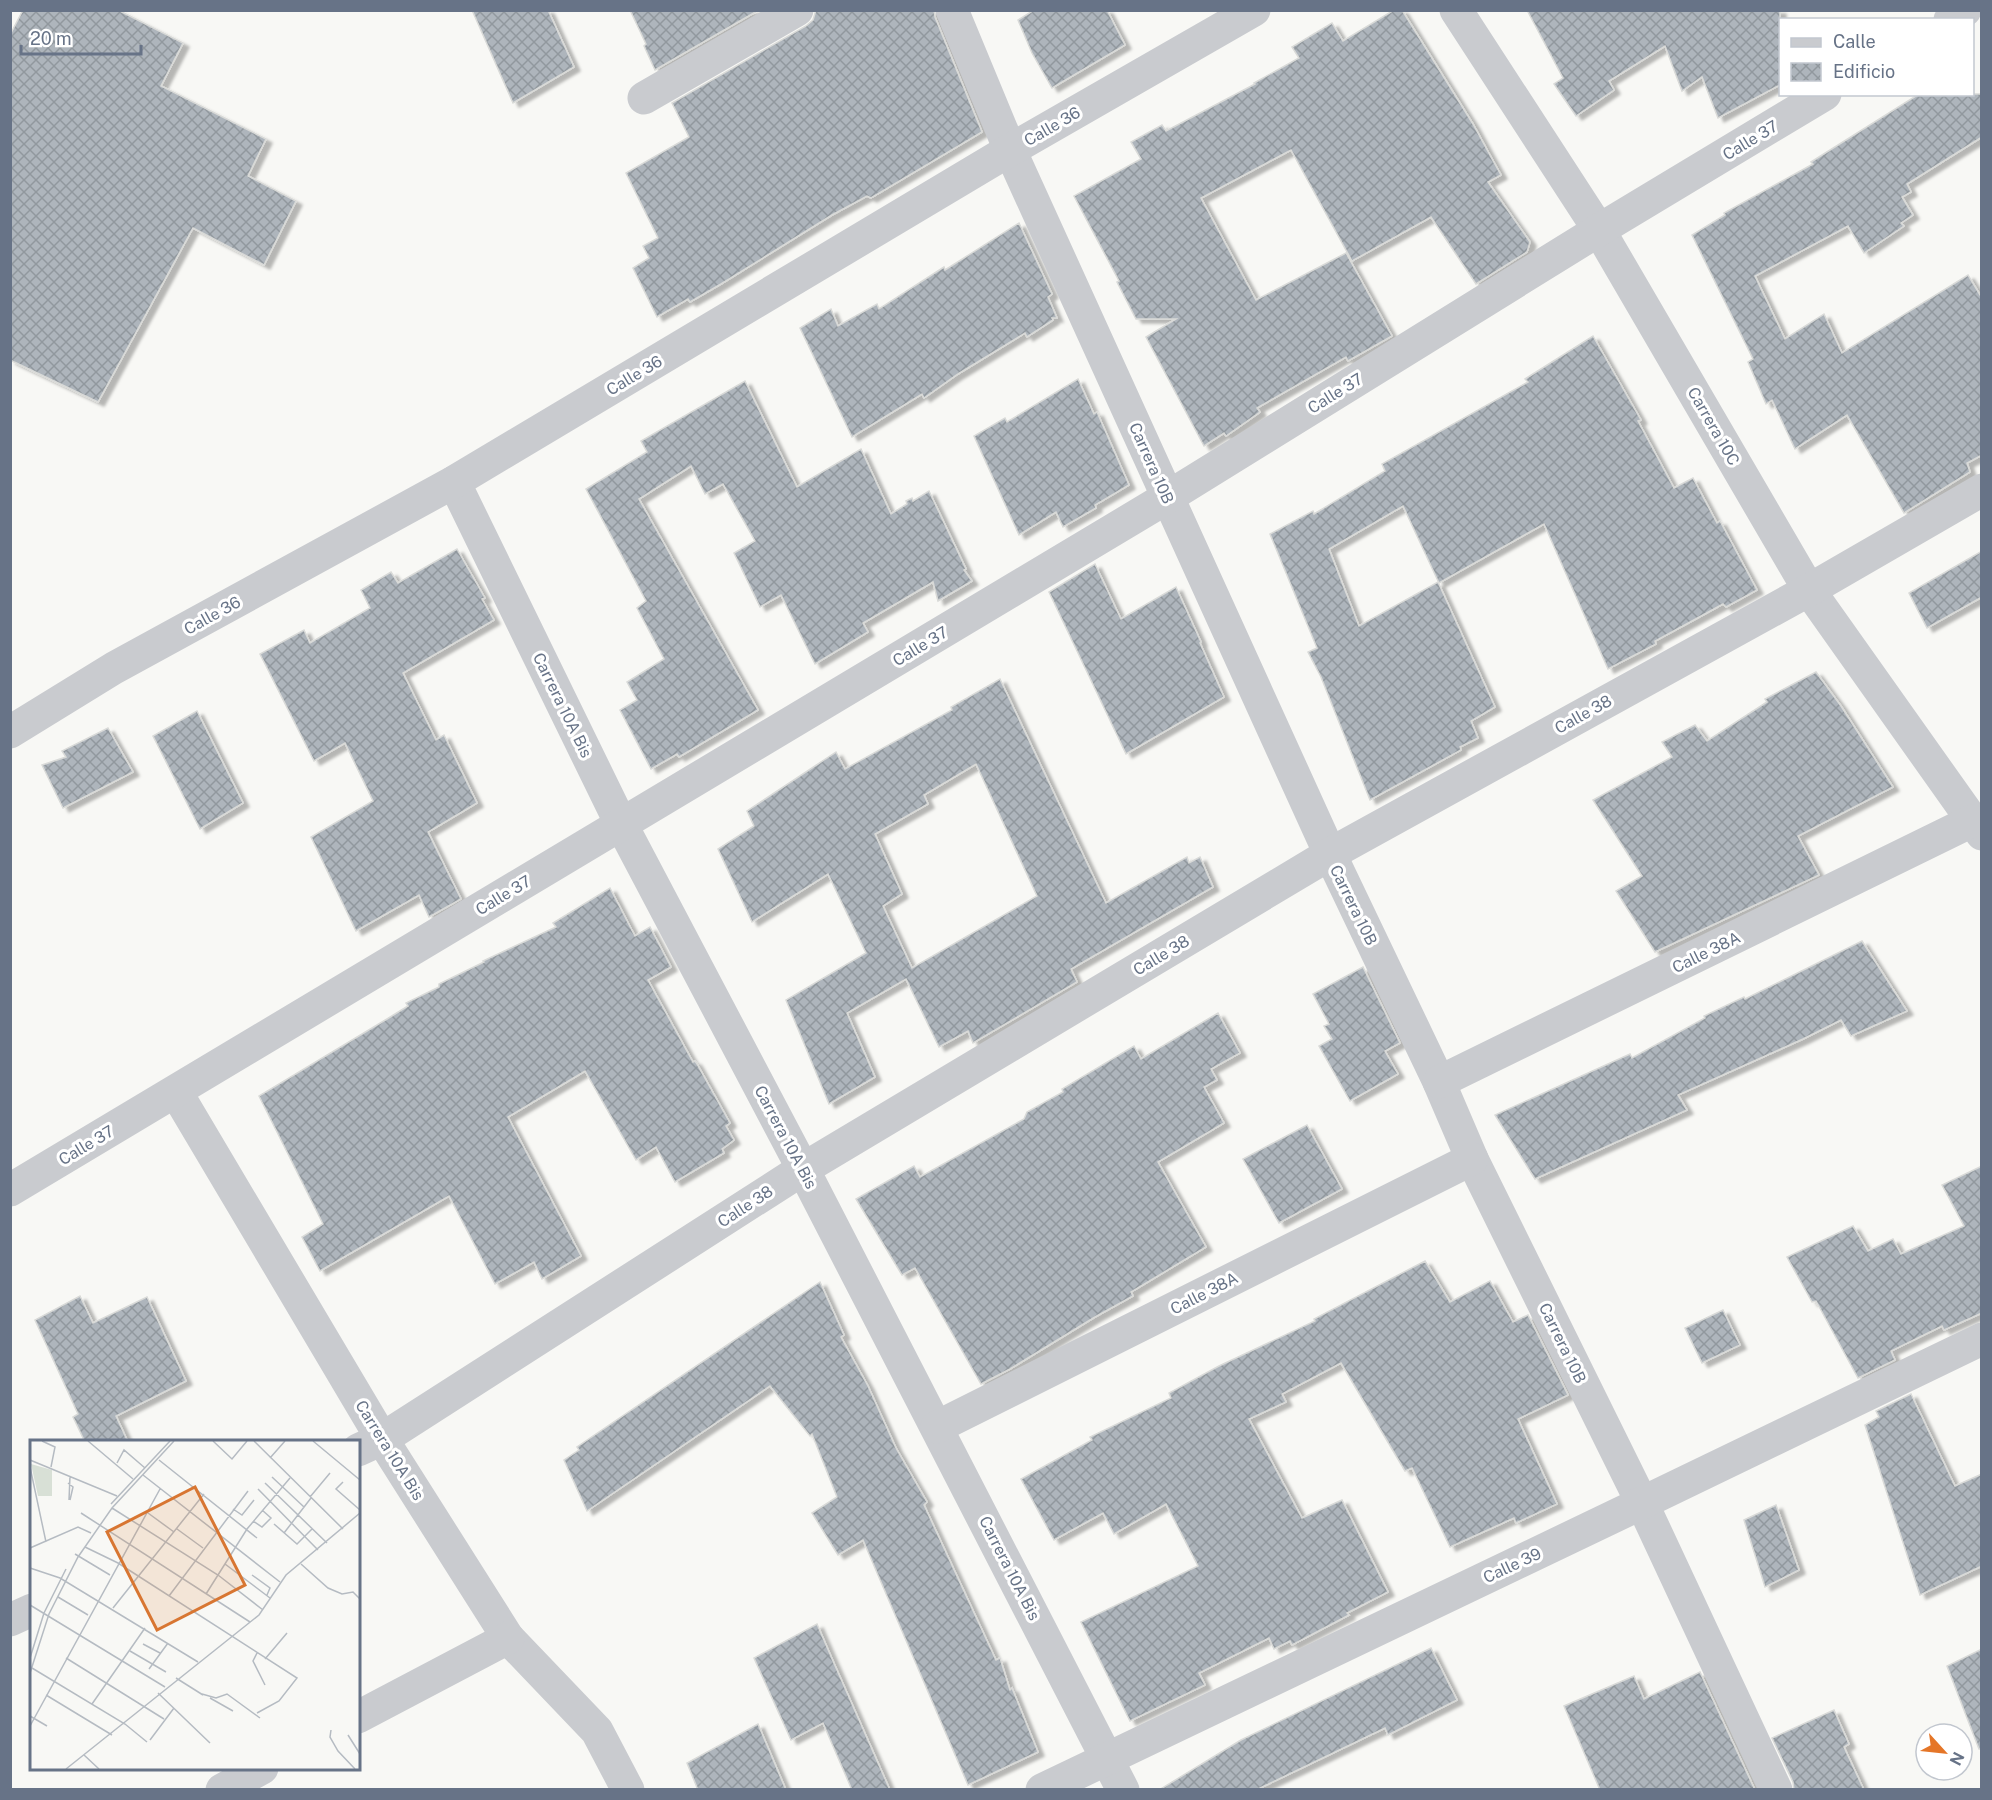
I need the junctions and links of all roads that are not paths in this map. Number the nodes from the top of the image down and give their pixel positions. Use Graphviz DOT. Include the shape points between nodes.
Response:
graph roads {
  1 [pos="796,10"];
  2 [pos="952,10"];
  3 [pos="1254,10"];
  4 [pos="1456,10"];
  5 [pos="1822,96"];
  6 [pos="644,98"];
  7 [pos="1010,150"];
  8 [pos="1599,230"];
  9 [pos="454,482"];
  10 [pos="1982,490"];
  11 [pos="1168,497"];
  12 [pos="1809,590"];
  13 [pos="10,732"];
  14 [pos="621,824"];
  15 [pos="1977,828"];
  16 [pos="1330,854"];
  17 [pos="1439,1082"];
  18 [pos="176,1092"];
  19 [pos="1472,1159"];
  20 [pos="803,1169"];
  21 [pos="10,1190"];
  22 [pos="1982,1339"];
  23 [pos="937,1427"];
  24 [pos="370,1445"];
  25 [pos="1642,1503"];
  26 [pos="30,1611"];
  27 [pos="10,1620"];
  28 [pos="508,1638"];
  29 [pos="360,1717"];
  30 [pos="1107,1758"];
  31 [pos="258,1770"];
  32 [pos="222,1790"];
  33 [pos="628,1790"];
  34 [pos="1042,1790"];
  35 [pos="1123,1790"];
  36 [pos="1776,1790"];
  1 -- 6 [label="street"];
  2 -- 7 [label="street, Carrera 10B"];
  3 -- 7 [label="street, Calle 36"];
  4 -- 8 [label="street, Carrera 10C"];
  5 -- 8 [label="street, Calle 37"];
  7 -- 9 [label="street, Calle 36"];
  7 -- 11 [label="street, Carrera 10B"];
  8 -- 11 [label="street, Calle 37"];
  8 -- 12 [label="street, Carrera 10C"];
  9 -- 13 [label="street, Calle 36" via="114,668"];
  9 -- 14 [label="street, Carrera 10A Bis"];
  10 -- 12 [label="street, Calle 38"];
  11 -- 14 [label="street, Calle 37"];
  11 -- 16 [label="street, Carrera 10B"];
  12 -- 15 [label="street, Carrera 10C"];
  12 -- 16 [label="street, Calle 38"];
  14 -- 18 [label="street, Calle 37"];
  14 -- 20 [label="street, Carrera 10A Bis"];
  15 -- 17 [label="street, Calle 38A"];
  16 -- 17 [label="street, Carrera 10B"];
  16 -- 20 [label="street, Calle 38"];
  17 -- 19 [label="street, Carrera 10B"];
  18 -- 21 [label="street, Calle 37"];
  18 -- 24 [label="street, Carrera 10A Bis"];
  19 -- 23 [label="street, Calle 38A"];
  19 -- 25 [label="street, Carrera 10B"];
  20 -- 23 [label="street, Carrera 10A Bis"];
  20 -- 24 [label="street, Calle 38"];
  22 -- 25 [label="street, Calle 39"];
  23 -- 30 [label="street, Carrera 10A Bis"];
  24 -- 28 [label="street, Carrera 10A Bis"];
  25 -- 30 [label="street, Calle 39"];
  25 -- 36 [label="street, Carrera 10B"];
  26 -- 27 [label="street"];
  28 -- 29 [label="street"];
  28 -- 33 [label="street, Carrera 10A Bis" via="597,1731"];
  30 -- 34 [label="street, Calle 39"];
  30 -- 35 [label="street, Carrera 10A Bis"];
  31 -- 32 [label="street"];
}
